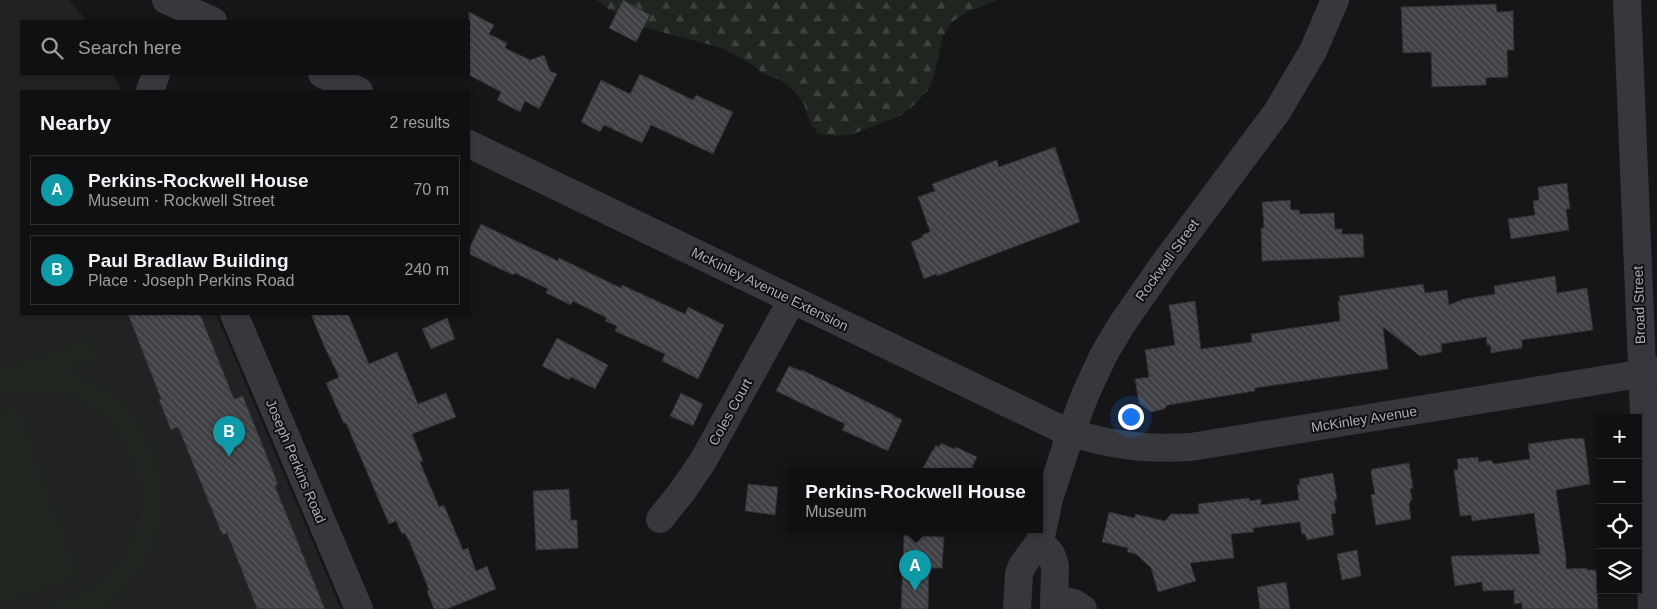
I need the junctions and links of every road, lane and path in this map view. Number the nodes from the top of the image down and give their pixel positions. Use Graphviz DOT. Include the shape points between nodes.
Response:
graph roads {
  1 [pos="166,0"];
  2 [pos="1335,0"];
  3 [pos="1627,0"];
  4 [pos="206,20"];
  5 [pos="156,75"];
  6 [pos="324,75"];
  7 [pos="150,90"];
  8 [pos="357,90"];
  9 [pos="470,144"];
  10 [pos="792,300"];
  11 [pos="234,315"];
  12 [pos="1649,372"];
  13 [pos="1071,432"];
  14 [pos="660,519"];
  15 [pos="1043,527"];
  16 [pos="1042,533"];
  17 [pos="1040,541"];
  18 [pos="1054,604"];
  19 [pos="359,609"];
  20 [pos="1017,609"];
  21 [pos="1083,609"];
  22 [pos="1652,609"];
  1 -- 4 [label="street"];
  2 -- 13 [label="street, Rockwell Street" via="1313,51 1276,112 1122,324 1096,371"];
  3 -- 12 [label="street, Broad Street"];
  5 -- 7 [label="street"];
  6 -- 8 [label="street"];
  9 -- 10 [label="street, McKinley Avenue Extension"];
  10 -- 13 [label="street, McKinley Avenue Extension"];
  10 -- 14 [label="street, Coles Court" via="703,461"];
  11 -- 19 [label="street, Joseph Perkins Road"];
  12 -- 13 [label="street, McKinley Avenue" via="1191,447 1136,448"];
  12 -- 22 [label="street, Broad Street"];
  13 -- 15 [label="street, Rockwell Street"];
  16 -- 17 [label="street, Rockwell Street"];
  17 -- 18 [label="street" via="1054,559"];
  17 -- 20 [label="street, Rockwell Street" via="1018,574"];
  18 -- 21 [label="street" via="1074,603"];
}
